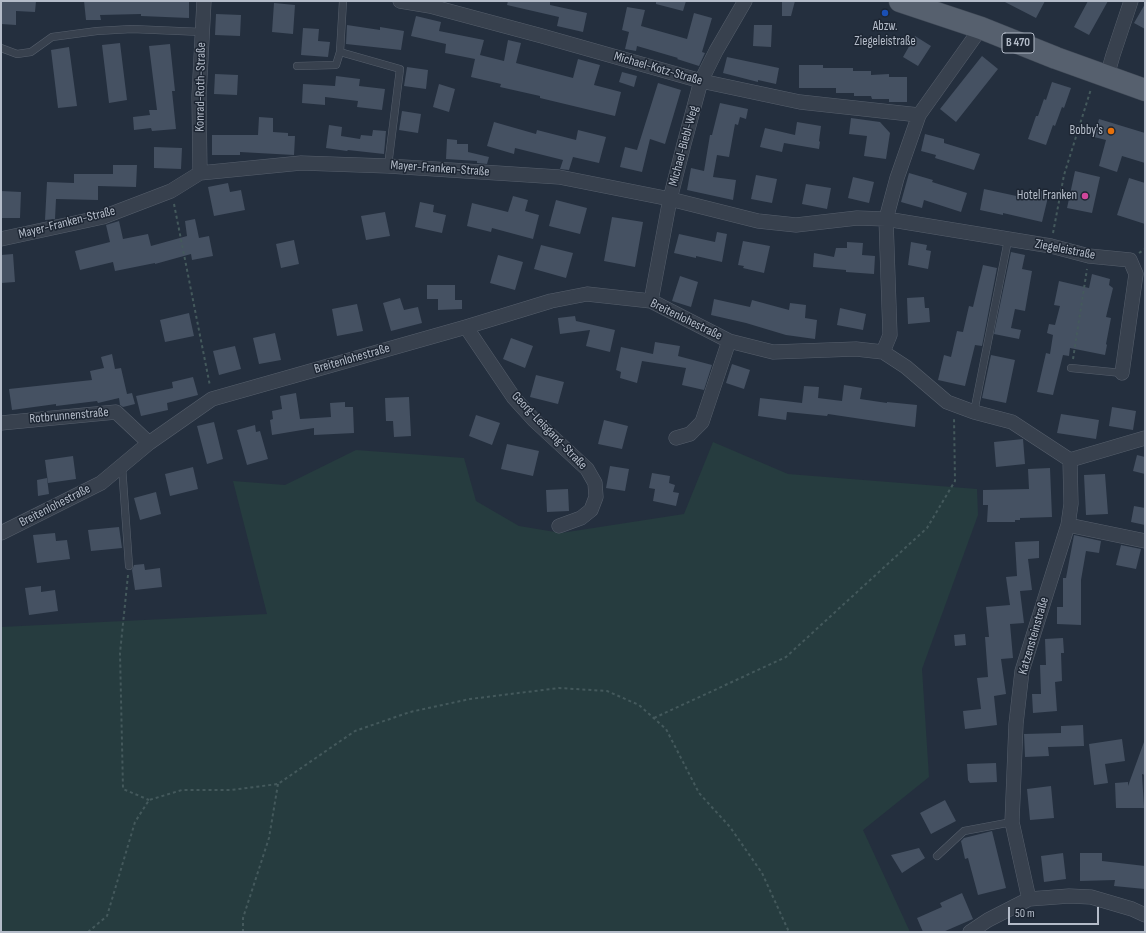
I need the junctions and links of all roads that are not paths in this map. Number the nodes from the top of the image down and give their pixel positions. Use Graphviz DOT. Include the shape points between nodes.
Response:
graph roads {
  1 [pos="204,1"];
  2 [pos="343,1"];
  3 [pos="400,1"];
  4 [pos="745,1"];
  5 [pos="900,1"];
  6 [pos="1131,1"];
  7 [pos="981,28"];
  8 [pos="202,32"];
  9 [pos="1,48"];
  10 [pos="340,52"];
  11 [pos="297,66"];
  12 [pos="1102,74"];
  13 [pos="702,81"];
  14 [pos="1145,90"];
  15 [pos="919,115"];
  16 [pos="388,166"];
  17 [pos="200,173"];
  18 [pos="670,199"];
  19 [pos="886,220"];
  20 [pos="1,239"];
  21 [pos="1008,240"];
  22 [pos="651,301"];
  23 [pos="466,327"];
  24 [pos="729,341"];
  25 [pos="883,352"];
  26 [pos="1071,368"];
  27 [pos="1122,373"];
  28 [pos="974,412"];
  29 [pos="1,423"];
  30 [pos="676,438"];
  31 [pos="1145,438"];
  32 [pos="149,443"];
  33 [pos="1070,460"];
  34 [pos="122,465"];
  35 [pos="1068,525"];
  36 [pos="559,526"];
  37 [pos="1,533"];
  38 [pos="1145,541"];
  39 [pos="129,566"];
  40 [pos="1012,822"];
  41 [pos="937,856"];
  42 [pos="1029,899"];
  43 [pos="1145,915"];
  44 [pos="970,932"];
  1 -- 8 [label="street, Konrad-Roth-Straße"];
  2 -- 10 [label="lane"];
  3 -- 13 [label="street, Michael-Kotz-Straße" via="430,6"];
  4 -- 13 [label="street, Michael-Biebl-Weg"];
  5 -- 7 [label="main road, B 470"];
  6 -- 12 [label="street" via="1113,55"];
  7 -- 12 [label="main road, B 470"];
  7 -- 15 [label="street"];
  8 -- 9 [label="lane" via="132,29 97,31 52,37 31,52 17,54"];
  8 -- 17 [label="street, Konrad-Roth-Straße" via="199,96"];
  10 -- 11 [label="lane" via="336,65"];
  10 -- 16 [label="lane" via="400,69"];
  12 -- 14 [label="main road, B 470"];
  13 -- 15 [label="street, Michael-Kotz-Straße" via="800,102"];
  13 -- 18 [label="street, Michael-Biebl-Weg"];
  15 -- 19 [label="street"];
  16 -- 17 [label="street, Mayer-Franken-Straße" via="301,163"];
  16 -- 18 [label="street, Mayer-Franken-Straße" via="559,177"];
  17 -- 20 [label="street, Mayer-Franken-Straße" via="171,191 103,217"];
  18 -- 19 [label="street, Mayer-Franken-Straße" via="758,221 796,225 857,218"];
  18 -- 22 [label="street, Michael-Biebl-Weg"];
  19 -- 21 [label="street, Ziegeleistraße"];
  19 -- 25 [label="street" via="890,335"];
  21 -- 27 [label="street, Ziegeleistraße" via="1051,246 1089,256 1130,260 1136,274"];
  21 -- 28 [label="lane"];
  22 -- 23 [label="street, Breitenlohestraße" via="587,294 552,301"];
  22 -- 24 [label="street, Breitenlohestraße"];
  23 -- 32 [label="street, Breitenlohestraße" via="212,399"];
  23 -- 36 [label="street, Georg-Leisgang-Straße" via="514,398 587,469 595,483 596,497 591,510 581,518"];
  24 -- 25 [label="street, Breitenlohestraße" via="773,352 856,349"];
  24 -- 30 [label="street, Breitenlohestraße" via="702,422 690,434"];
  25 -- 28 [label="street, Breitenlohestraße" via="906,367 947,402"];
  26 -- 27 [label="lane"];
  28 -- 33 [label="street, Breitenlohestraße" via="1012,422"];
  29 -- 32 [label="street, Rotbrunnenstraße" via="116,412"];
  31 -- 33 [label="street"];
  32 -- 34 [label="street, Breitenlohestraße"];
  33 -- 35 [label="street, Katzensteinstraße" via="1071,504"];
  34 -- 37 [label="street, Breitenlohestraße" via="101,483"];
  34 -- 39 [label="lane"];
  35 -- 38 [label="street"];
  35 -- 40 [label="street, Katzensteinstraße" via="1022,671 1016,724"];
  40 -- 41 [label="lane" via="964,832"];
  40 -- 42 [label="street, Katzensteinstraße"];
  42 -- 43 [label="street" via="1092,897"];
  42 -- 44 [label="street"];
}
